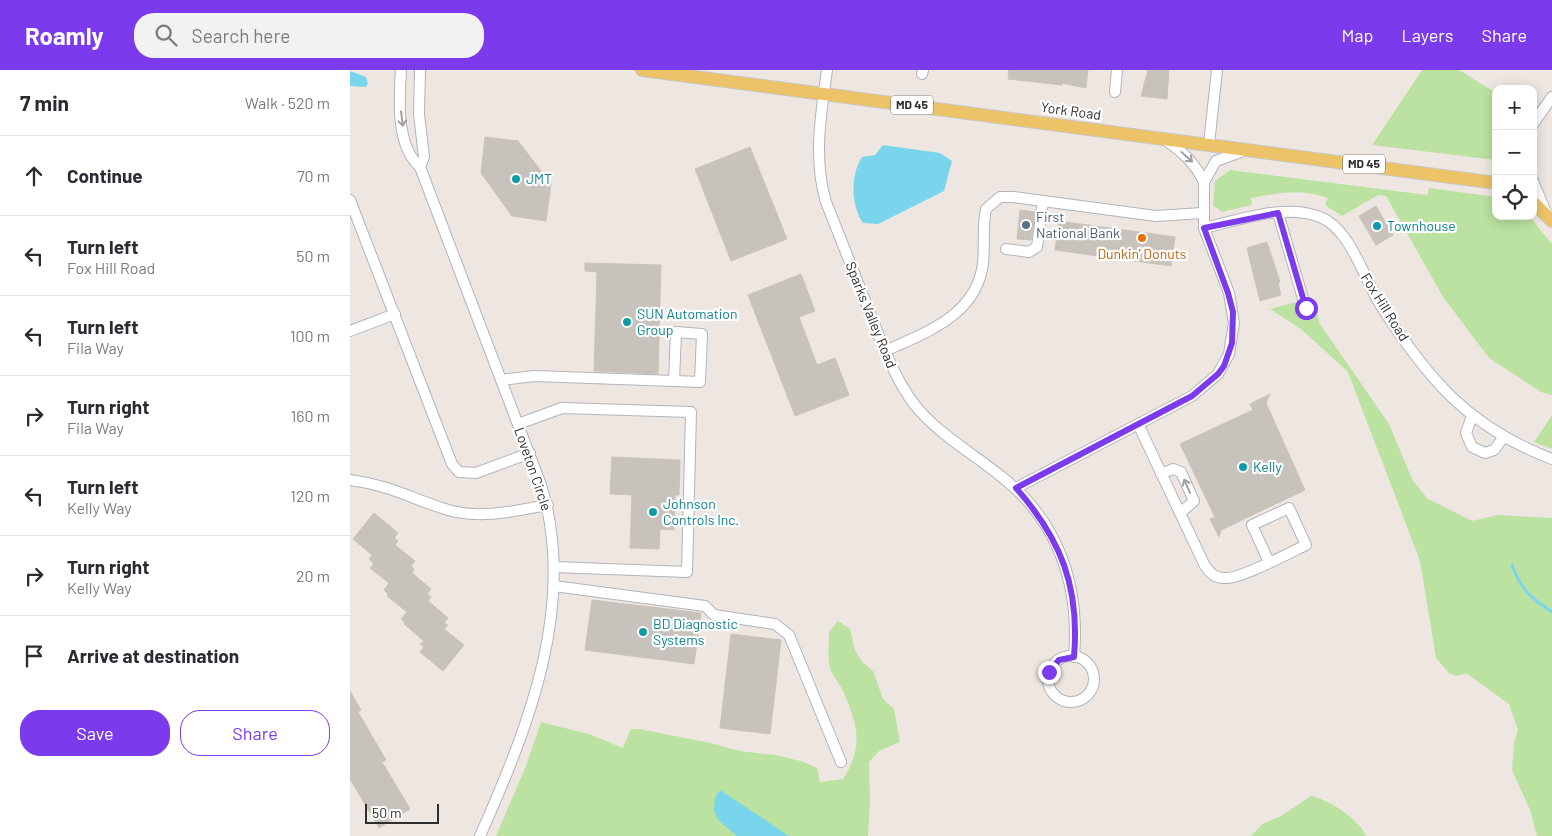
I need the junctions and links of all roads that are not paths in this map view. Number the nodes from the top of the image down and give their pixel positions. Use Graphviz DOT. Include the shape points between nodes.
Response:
graph roads {
  1 [pos="401,70"];
  2 [pos="420,70"];
  3 [pos="642,70"];
  4 [pos="827,70"];
  5 [pos="1117,70"];
  6 [pos="1217,70"];
  7 [pos="1115,92"];
  8 [pos="824,93"];
  9 [pos="1552,97"];
  10 [pos="1537,118"];
  11 [pos="1162,138"];
  12 [pos="1209,144"];
  13 [pos="1247,149"];
  14 [pos="420,167"];
  15 [pos="1204,182"];
  16 [pos="1492,182"];
  17 [pos="1537,189"];
  18 [pos="350,200"];
  19 [pos="1043,201"];
  20 [pos="1537,206"];
  21 [pos="1202,213"];
  22 [pos="1278,213"];
  23 [pos="1550,217"];
  24 [pos="1204,228"];
  25 [pos="1006,249"];
  26 [pos="1306,308"];
  27 [pos="395,314"];
  28 [pos="350,331"];
  29 [pos="885,351"];
  30 [pos="501,380"];
  31 [pos="674,381"];
  32 [pos="1472,416"];
  33 [pos="518,424"];
  34 [pos="1138,424"];
  35 [pos="1503,438"];
  36 [pos="530,453"];
  37 [pos="1552,459"];
  38 [pos="1161,474"];
  39 [pos="350,480"];
  40 [pos="1016,488"];
  41 [pos="548,505"];
  42 [pos="1180,513"];
  43 [pos="1269,562"];
  44 [pos="554,567"];
  45 [pos="554,586"];
  46 [pos="1074,657"];
  47 [pos="841,762"];
  48 [pos="480,836"];
  1 -- 14 [label="street, Loveton Circle, one-way" via="400,107 405,141 411,159"];
  2 -- 14 [label="street, Loveton Circle" via="419,114 424,157"];
  3 -- 8 [label="main road, York Road / MD 45"];
  4 -- 8 [label="street, Sparks Valley Road"];
  5 -- 7 [label="street"];
  6 -- 12 [label="street"];
  8 -- 11 [label="main road, York Road / MD 45"];
  8 -- 29 [label="street, Sparks Valley Road" via="819,151 823,190"];
  9 -- 10 [label="street"];
  11 -- 12 [label="main road, York Road / MD 45"];
  11 -- 15 [label="street, one-way" via="1188,156"];
  12 -- 13 [label="main road, York Road / MD 45"];
  13 -- 15 [label="street" via="1216,161"];
  13 -- 16 [label="main road, York Road / MD 45"];
  14 -- 30 [label="street, Loveton Circle"];
  15 -- 21 [label="street"];
  17 -- 23 [label="street"];
  18 -- 27 [label="street"];
  19 -- 21 [label="street" via="1156,216"];
  19 -- 25 [label="street" via="1037,247 1029,252"];
  19 -- 29 [label="street" via="1000,197 992,201 986,209 983,262 980,281 973,295 963,308 945,321"];
  20 -- 23 [label="main road"];
  21 -- 24 [label="street"];
  22 -- 24 [label="street, Fox Hill Road"];
  22 -- 26 [label="street"];
  22 -- 32 [label="street, Fox Hill Road" via="1312,214 1338,229 1380,305 1448,394"];
  24 -- 34 [label="street" via="1231,303 1234,334 1229,354 1218,374 1201,389"];
  27 -- 28 [label="street"];
  27 -- 36 [label="street" via="452,464 459,472 476,474"];
  29 -- 40 [label="street, Sparks Valley Road" via="919,410 953,441"];
  30 -- 31 [label="street" via="534,376"];
  30 -- 33 [label="street, Loveton Circle"];
  31 -- 31 [label="street" via="676,332 702,334 700,382"];
  32 -- 35 [label="street, Fox Hill Road"];
  32 -- 35 [label="street" via="1466,433 1472,447 1485,453 1494,450"];
  33 -- 36 [label="street, Loveton Circle"];
  33 -- 44 [label="street" via="553,411 577,407 691,412 687,572"];
  34 -- 38 [label="street"];
  34 -- 40 [label="street"];
  35 -- 37 [label="street, Fox Hill Road"];
  36 -- 41 [label="street, Loveton Circle"];
  38 -- 42 [label="street"];
  42 -- 38 [label="street, one-way" via="1194,501 1180,472 1173,469"];
  39 -- 41 [label="street" via="380,485 446,510 469,514 500,513"];
  40 -- 46 [label="street, Sparks Valley Road" via="1044,523 1065,565 1076,609"];
  41 -- 44 [label="street, Loveton Circle"];
  42 -- 43 [label="street" via="1204,566 1217,577 1233,578"];
  43 -- 43 [label="street" via="1306,545 1289,508 1252,524"];
  44 -- 45 [label="street, Loveton Circle"];
  45 -- 47 [label="street" via="705,606 714,615 783,628 789,634"];
  45 -- 48 [label="street, Loveton Circle" via="547,639 526,726"];
  46 -- 46 [label="street" via="1059,660 1053,665 1048,680 1054,694 1067,702 1081,700 1092,690 1094,683 1093,672 1087,663"];
}
